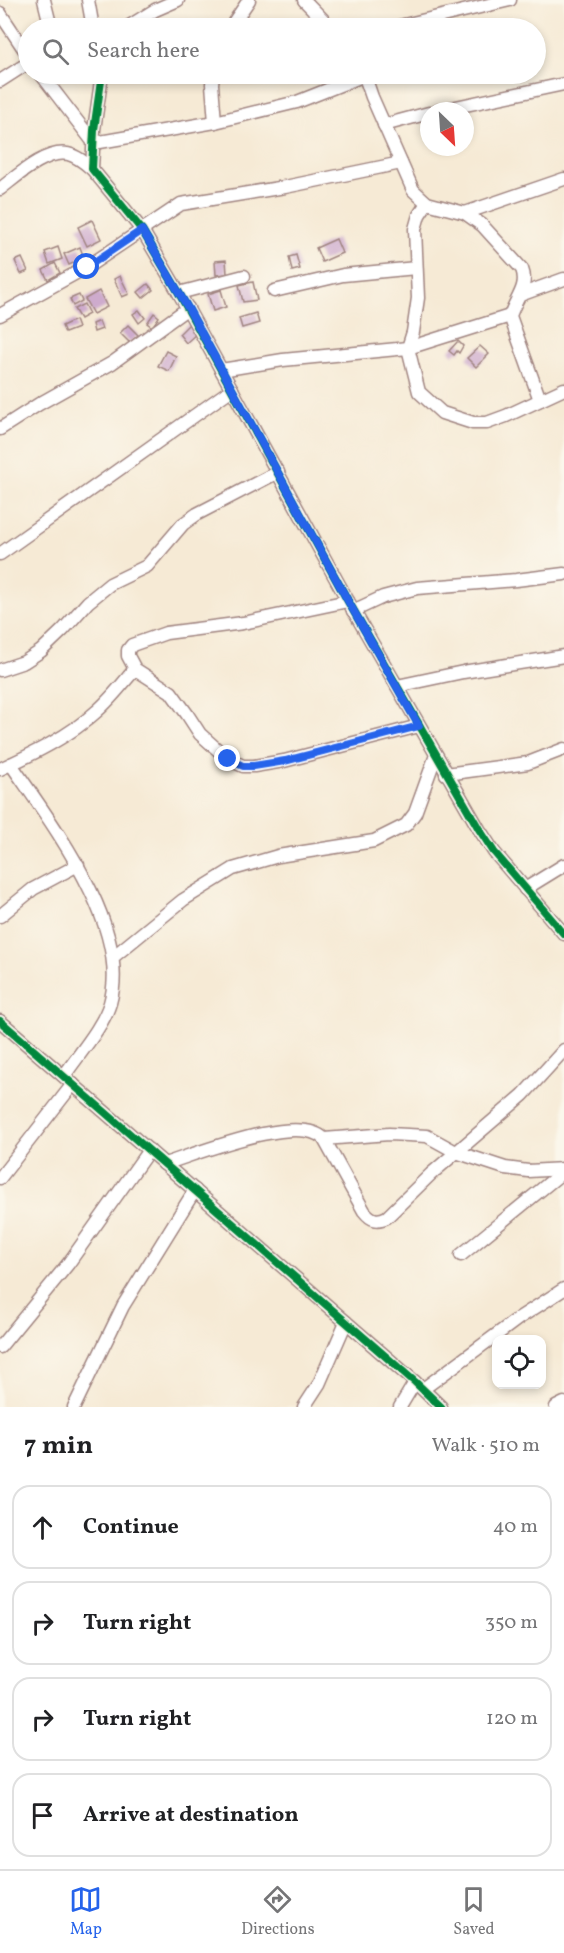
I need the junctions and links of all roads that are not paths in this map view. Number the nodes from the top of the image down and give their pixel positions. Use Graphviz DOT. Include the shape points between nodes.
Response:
graph roads {
  1 [pos="44,0"];
  2 [pos="88,0"];
  3 [pos="178,0"];
  4 [pos="249,0"];
  5 [pos="304,0"];
  6 [pos="510,0"];
  7 [pos="0,13"];
  8 [pos="48,18"];
  9 [pos="91,18"];
  10 [pos="142,18"];
  11 [pos="237,18"];
  12 [pos="321,18"];
  13 [pos="434,18"];
  14 [pos="18,40"];
  15 [pos="18,69"];
  16 [pos="0,81"];
  17 [pos="49,84"];
  18 [pos="101,84"];
  19 [pos="212,84"];
  20 [pos="340,84"];
  21 [pos="368,84"];
  22 [pos="564,84"];
  23 [pos="474,103"];
  24 [pos="420,115"];
  25 [pos="215,122"];
  26 [pos="384,125"];
  27 [pos="93,143"];
  28 [pos="401,163"];
  29 [pos="92,169"];
  30 [pos="564,179"];
  31 [pos="0,189"];
  32 [pos="427,203"];
  33 [pos="465,213"];
  34 [pos="142,230"];
  35 [pos="416,268"];
  36 [pos="244,276"];
  37 [pos="564,279"];
  38 [pos="274,291"];
  39 [pos="180,293"];
  40 [pos="520,295"];
  41 [pos="188,308"];
  42 [pos="0,315"];
  43 [pos="510,316"];
  44 [pos="408,348"];
  45 [pos="221,370"];
  46 [pos="232,389"];
  47 [pos="564,389"];
  48 [pos="540,400"];
  49 [pos="0,429"];
  50 [pos="278,472"];
  51 [pos="0,554"];
  52 [pos="564,574"];
  53 [pos="351,606"];
  54 [pos="564,656"];
  55 [pos="135,669"];
  56 [pos="0,670"];
  57 [pos="397,686"];
  58 [pos="419,726"];
  59 [pos="564,749"];
  60 [pos="436,755"];
  61 [pos="6,767"];
  62 [pos="446,774"];
  63 [pos="78,865"];
  64 [pos="564,865"];
  65 [pos="525,889"];
  66 [pos="0,916"];
  67 [pos="564,934"];
  68 [pos="113,957"];
  69 [pos="0,1021"];
  70 [pos="564,1050"];
  71 [pos="68,1080"];
  72 [pos="324,1139"];
  73 [pos="149,1150"];
  74 [pos="456,1152"];
  75 [pos="164,1164"];
  76 [pos="564,1170"];
  77 [pos="0,1178"];
  78 [pos="195,1190"];
  79 [pos="461,1255"];
  80 [pos="564,1289"];
  81 [pos="346,1322"];
  82 [pos="0,1347"];
  83 [pos="419,1386"];
  84 [pos="564,1403"];
  85 [pos="74,1407"];
  86 [pos="304,1407"];
  87 [pos="400,1407"];
  88 [pos="441,1407"];
  89 [pos="556,1407"];
  1 -- 8 [label="street"];
  2 -- 9 [label="street"];
  3 -- 10 [label="street"];
  4 -- 11 [label="street"];
  5 -- 12 [label="street"];
  6 -- 13 [label="street"];
  7 -- 14 [label="street"];
  15 -- 16 [label="street"];
  17 -- 27 [label="street"];
  18 -- 27 [label="street"];
  19 -- 25 [label="street"];
  20 -- 25 [label="street" via="297,102"];
  21 -- 26 [label="street"];
  22 -- 23 [label="street"];
  24 -- 26 [label="street"];
  25 -- 27 [label="street"];
  26 -- 28 [label="street"];
  27 -- 29 [label="street"];
  28 -- 32 [label="street" via="413,190"];
  28 -- 34 [label="street" via="285,188 181,204"];
  29 -- 31 [label="street" via="77,157 60,153 32,165"];
  29 -- 34 [label="street"];
  30 -- 33 [label="street"];
  32 -- 33 [label="street"];
  32 -- 35 [label="street" via="415,229"];
  33 -- 40 [label="street" via="482,225 522,269 525,277"];
  34 -- 39 [label="street"];
  34 -- 42 [label="street" via="87,267"];
  35 -- 38 [label="street" via="343,275"];
  35 -- 44 [label="street" via="418,298"];
  36 -- 39 [label="street"];
  37 -- 40 [label="street"];
  39 -- 41 [label="street"];
  40 -- 43 [label="street"];
  41 -- 45 [label="street"];
  41 -- 49 [label="street" via="120,359"];
  43 -- 44 [label="street"];
  43 -- 48 [label="street"];
  44 -- 45 [label="street"];
  44 -- 48 [label="street" via="419,392 442,413 458,420 487,423"];
  45 -- 46 [label="street"];
  46 -- 50 [label="street"];
  46 -- 51 [label="street"];
  47 -- 48 [label="street"];
  50 -- 53 [label="street"];
  50 -- 56 [label="street" via="197,514 183,524 147,566 110,584 41,651"];
  52 -- 53 [label="street" via="417,588"];
  53 -- 55 [label="street" via="166,633 132,645 128,656"];
  53 -- 57 [label="street"];
  54 -- 57 [label="street"];
  55 -- 58 [label="street" via="171,692 200,734 228,759 243,766 294,759"];
  55 -- 61 [label="street" via="90,717"];
  57 -- 58 [label="street"];
  58 -- 60 [label="street"];
  59 -- 62 [label="street" via="528,763"];
  60 -- 62 [label="street"];
  60 -- 68 [label="street" via="416,813 406,825 374,841 278,856 233,869 183,900"];
  61 -- 63 [label="street"];
  62 -- 65 [label="street" via="494,852"];
  63 -- 66 [label="street" via="33,889"];
  63 -- 68 [label="street"];
  64 -- 65 [label="street"];
  65 -- 67 [label="street"];
  68 -- 71 [label="street" via="110,1005"];
  69 -- 71 [label="street"];
  70 -- 74 [label="street" via="523,1095"];
  71 -- 73 [label="street"];
  71 -- 77 [label="street"];
  72 -- 74 [label="street" via="413,1135 427,1137"];
  72 -- 74 [label="street" via="364,1211 375,1220 387,1217"];
  72 -- 75 [label="street" via="308,1130 271,1132"];
  73 -- 75 [label="street"];
  73 -- 82 [label="street" via="68,1264"];
  74 -- 76 [label="street" via="516,1170"];
  75 -- 78 [label="street"];
  76 -- 79 [label="street"];
  78 -- 81 [label="street"];
  78 -- 85 [label="street" via="123,1306"];
  80 -- 83 [label="street"];
  81 -- 83 [label="street"];
  81 -- 86 [label="street" via="319,1384"];
  83 -- 87 [label="street"];
  83 -- 88 [label="street"];
  84 -- 89 [label="street"];
}
